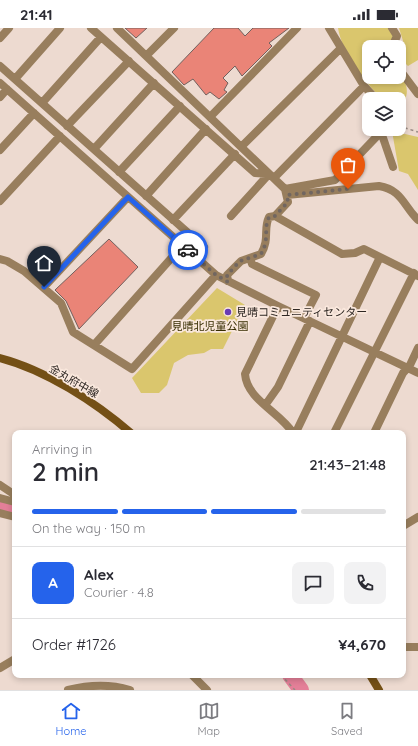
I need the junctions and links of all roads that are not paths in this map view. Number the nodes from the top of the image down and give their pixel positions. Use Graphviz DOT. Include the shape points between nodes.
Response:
graph roads {
  1 [pos="9,28"];
  2 [pos="60,28"];
  3 [pos="91,28"];
  4 [pos="118,28"];
  5 [pos="174,28"];
  6 [pos="297,28"];
  7 [pos="329,28"];
  8 [pos="392,28"];
  9 [pos="101,37"];
  10 [pos="0,38"];
  11 [pos="395,40"];
  12 [pos="341,48"];
  13 [pos="146,56"];
  14 [pos="129,61"];
  15 [pos="0,66"];
  16 [pos="406,78"];
  17 [pos="15,79"];
  18 [pos="0,83"];
  19 [pos="154,83"];
  20 [pos="364,86"];
  21 [pos="7,90"];
  22 [pos="370,92"];
  23 [pos="418,94"];
  24 [pos="0,97"];
  25 [pos="42,103"];
  26 [pos="180,106"];
  27 [pos="34,113"];
  28 [pos="210,117"];
  29 [pos="67,126"];
  30 [pos="206,129"];
  31 [pos="60,136"];
  32 [pos="375,136"];
  33 [pos="383,136"];
  34 [pos="241,147"];
  35 [pos="94,149"];
  36 [pos="0,150"];
  37 [pos="235,154"];
  38 [pos="394,167"];
  39 [pos="119,172"];
  40 [pos="272,176"];
  41 [pos="286,192"];
  42 [pos="146,196"];
  43 [pos="128,197"];
  44 [pos="0,201"];
  45 [pos="230,216"];
  46 [pos="275,216"];
  47 [pos="172,220"];
  48 [pos="418,220"];
  49 [pos="183,245"];
  50 [pos="204,247"];
  51 [pos="380,257"];
  52 [pos="250,258"];
  53 [pos="0,259"];
  54 [pos="216,275"];
  55 [pos="416,275"];
  56 [pos="228,282"];
  57 [pos="44,287"];
  58 [pos="278,306"];
  59 [pos="307,320"];
  60 [pos="341,336"];
  61 [pos="94,345"];
  62 [pos="418,348"];
  63 [pos="374,352"];
  64 [pos="0,358"];
  65 [pos="407,368"];
  66 [pos="418,373"];
  67 [pos="266,404"];
  68 [pos="128,430"];
  69 [pos="292,430"];
  70 [pos="297,430"];
  71 [pos="335,430"];
  72 [pos="376,430"];
  73 [pos="0,485"];
  74 [pos="12,493"];
  75 [pos="0,498"];
  76 [pos="12,501"];
  77 [pos="0,513"];
  78 [pos="12,516"];
  79 [pos="418,517"];
  80 [pos="406,524"];
  81 [pos="406,647"];
  82 [pos="418,648"];
  83 [pos="12,660"];
  84 [pos="0,668"];
  85 [pos="195,678"];
  86 [pos="372,678"];
  87 [pos="68,690"];
  88 [pos="130,690"];
  89 [pos="207,690"];
  90 [pos="379,690"];
  1 -- 10 [label="street"];
  2 -- 17 [label="street"];
  3 -- 9 [label="street"];
  4 -- 13 [label="street"];
  5 -- 13 [label="street"];
  6 -- 28 [label="street"];
  7 -- 12 [label="street"];
  8 -- 11 [label="street" via="397,36"];
  9 -- 14 [label="street"];
  9 -- 25 [label="street"];
  12 -- 20 [label="street"];
  12 -- 34 [label="street"];
  13 -- 28 [label="street"];
  14 -- 19 [label="street"];
  14 -- 29 [label="street"];
  15 -- 17 [label="street"];
  16 -- 23 [label="street"];
  17 -- 25 [label="street"];
  18 -- 21 [label="street"];
  19 -- 26 [label="street"];
  19 -- 35 [label="street"];
  20 -- 22 [label="street"];
  20 -- 40 [label="street"];
  21 -- 24 [label="street"];
  21 -- 27 [label="street"];
  25 -- 29 [label="street"];
  26 -- 30 [label="street"];
  26 -- 39 [label="street"];
  27 -- 31 [label="street"];
  27 -- 36 [label="street"];
  28 -- 34 [label="street"];
  29 -- 35 [label="street"];
  30 -- 37 [label="street"];
  30 -- 42 [label="street"];
  31 -- 43 [label="street"];
  31 -- 44 [label="street"];
  32 -- 41 [label="street" via="335,180"];
  33 -- 38 [label="street"];
  34 -- 40 [label="street"];
  35 -- 39 [label="street"];
  37 -- 40 [label="street" via="256,173"];
  37 -- 47 [label="street"];
  39 -- 42 [label="street"];
  40 -- 41 [label="street"];
  40 -- 45 [label="street"];
  41 -- 46 [label="street" via="288,202"];
  41 -- 48 [label="street" via="379,186 390,188 398,192 408,210"];
  42 -- 47 [label="street"];
  43 -- 49 [label="street"];
  43 -- 57 [label="street"];
  46 -- 51 [label="street" via="342,254 364,249"];
  46 -- 52 [label="street" via="269,217 267,221 267,245 261,254"];
  47 -- 50 [label="street"];
  49 -- 54 [label="street"];
  49 -- 61 [label="street"];
  51 -- 55 [label="street"];
  51 -- 60 [label="street"];
  52 -- 56 [label="street" via="240,261 227,275"];
  52 -- 59 [label="street" via="252,264 316,295"];
  53 -- 57 [label="street" via="24,271"];
  54 -- 56 [label="street"];
  54 -- 61 [label="street" via="132,369"];
  55 -- 63 [label="street"];
  56 -- 58 [label="street"];
  57 -- 61 [label="street" via="61,303 73,332"];
  58 -- 59 [label="street"];
  58 -- 67 [label="street" via="245,374 246,381 255,395"];
  59 -- 60 [label="street"];
  59 -- 67 [label="street" via="278,387"];
  60 -- 63 [label="street"];
  60 -- 70 [label="street"];
  62 -- 65 [label="street"];
  63 -- 65 [label="street"];
  63 -- 71 [label="street"];
  64 -- 68 [label="main road, 金丸府中線" via="36,372 72,391 110,415"];
  65 -- 66 [label="street"];
  65 -- 72 [label="street"];
  67 -- 69 [label="street"];
  73 -- 74 [label="street"];
  75 -- 76 [label="street"];
  77 -- 78 [label="street"];
  79 -- 80 [label="street"];
  81 -- 82 [label="street"];
  83 -- 84 [label="street"];
  85 -- 89 [label="street"];
  86 -- 90 [label="main road"];
  87 -- 88 [label="street" via="93,686"];
}
